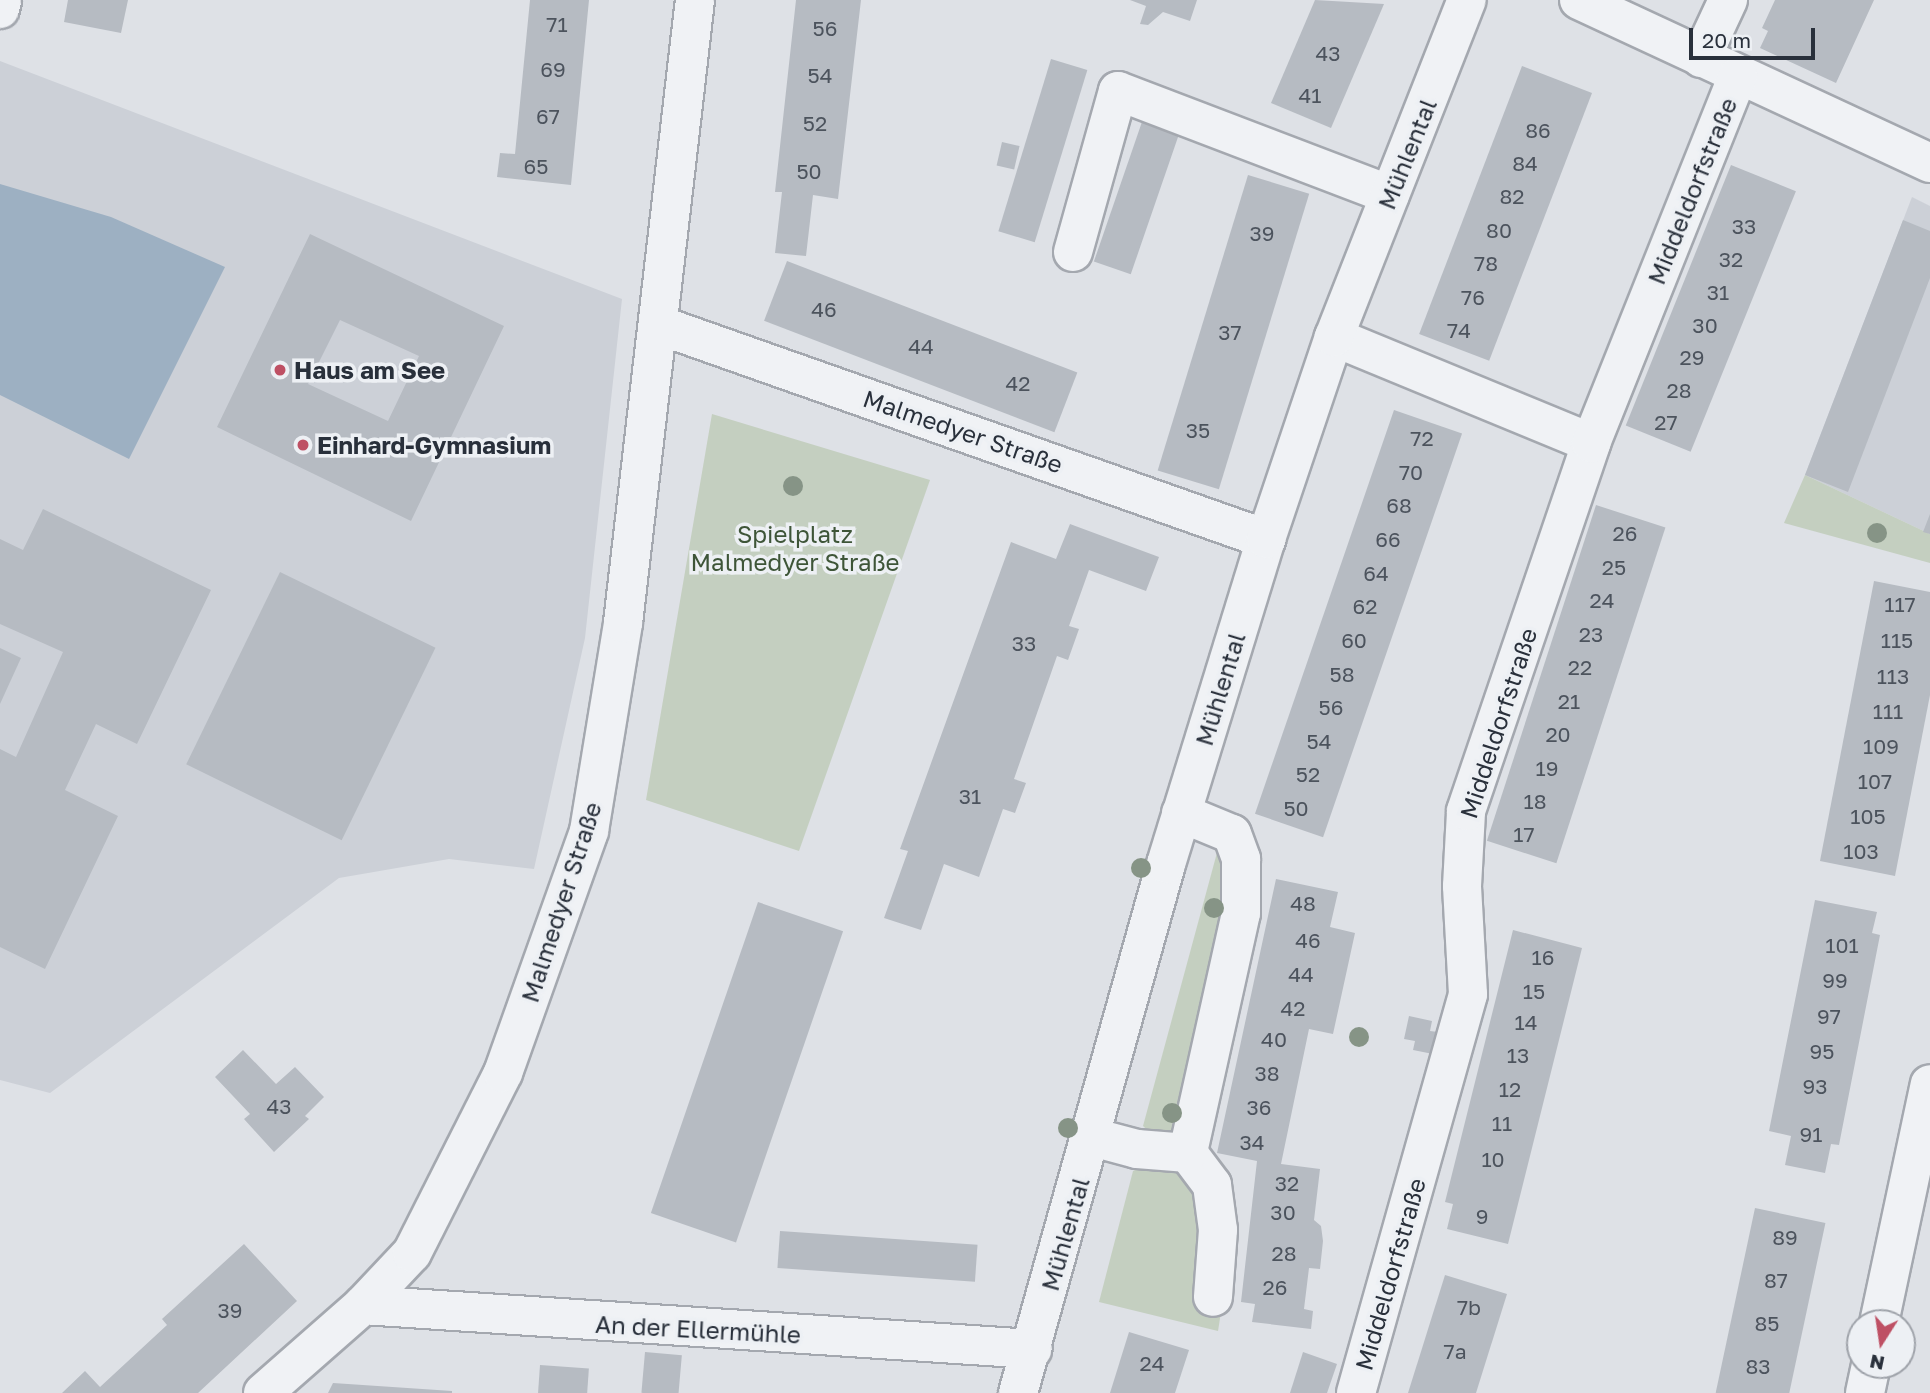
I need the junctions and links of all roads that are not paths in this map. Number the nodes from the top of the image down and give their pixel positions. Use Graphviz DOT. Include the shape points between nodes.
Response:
graph roads {
  1 [pos="2,0"];
  2 [pos="695,0"];
  3 [pos="1468,0"];
  4 [pos="1578,0"];
  5 [pos="1728,0"];
  6 [pos="0,9"];
  7 [pos="1701,58"];
  8 [pos="1738,76"];
  9 [pos="1930,163"];
  10 [pos="1391,195"];
  11 [pos="1073,252"];
  12 [pos="659,325"];
  13 [pos="1334,337"];
  14 [pos="1591,443"];
  15 [pos="1266,539"];
  16 [pos="1181,813"];
  17 [pos="1930,1084"];
  18 [pos="1092,1137"];
  19 [pos="1188,1153"];
  20 [pos="1213,1297"];
  21 [pos="363,1306"];
  22 [pos="1883,1309"];
  23 [pos="1033,1349"];
  24 [pos="264,1393"];
  25 [pos="1018,1393"];
  26 [pos="1356,1393"];
  1 -- 6 [label="street"];
  2 -- 12 [label="street, Malmedyer Straße"];
  3 -- 10 [label="street, Mühlental"];
  4 -- 7 [label="street"];
  5 -- 7 [label="street"];
  7 -- 8 [label="street"];
  8 -- 9 [label="street"];
  8 -- 14 [label="street, Middeldorfstraße"];
  10 -- 11 [label="street" via="1118,91"];
  10 -- 13 [label="street, Mühlental"];
  12 -- 15 [label="street, Malmedyer Straße"];
  12 -- 21 [label="street, Malmedyer Straße" via="623,623 589,831 503,1073 412,1253"];
  13 -- 14 [label="street"];
  13 -- 15 [label="street, Mühlental"];
  14 -- 26 [label="street, Middeldorfstraße" via="1466,811 1462,886 1468,994"];
  15 -- 16 [label="street, Mühlental"];
  16 -- 18 [label="street, Mühlental"];
  16 -- 19 [label="street" via="1231,834 1241,859 1241,913"];
  17 -- 22 [label="street"];
  18 -- 19 [label="street" via="1137,1149"];
  18 -- 23 [label="street, Mühlental"];
  19 -- 20 [label="street" via="1212,1185 1218,1230"];
  21 -- 23 [label="street, An der Ellermühle"];
  21 -- 24 [label="street, Malmedyer Straße"];
  23 -- 25 [label="street, Mühlental"];
}
